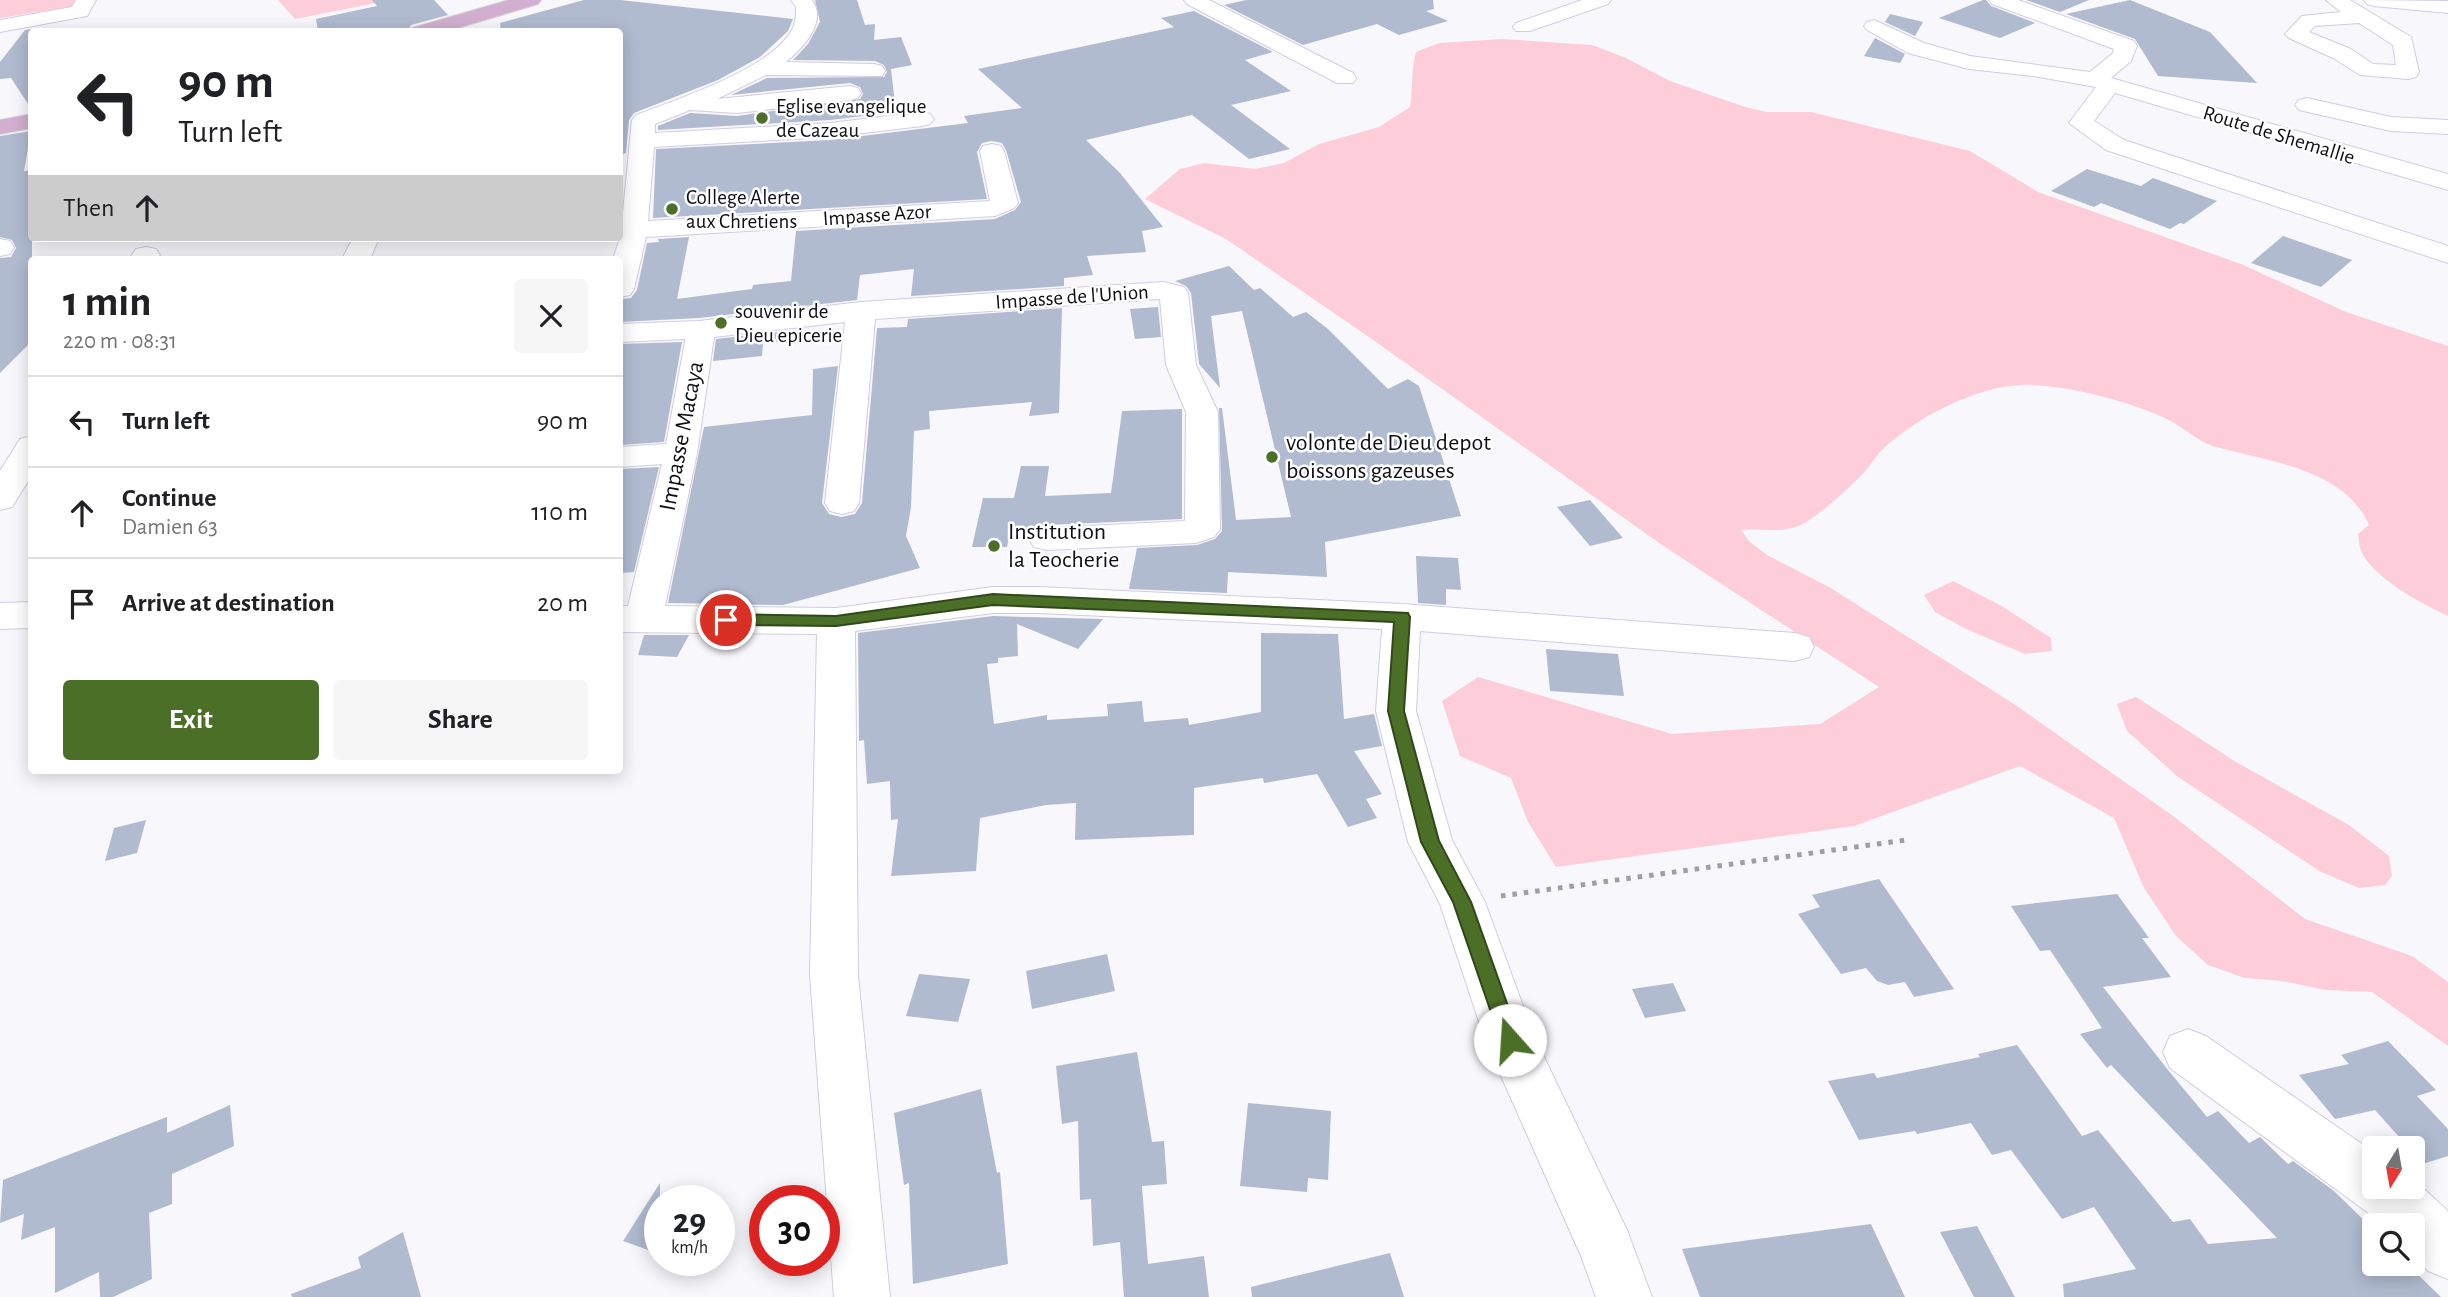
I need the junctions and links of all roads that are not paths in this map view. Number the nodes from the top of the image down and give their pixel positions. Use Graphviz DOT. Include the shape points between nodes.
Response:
graph roads {
  1 [pos="531,0"];
  2 [pos="801,0"];
  3 [pos="1194,0"];
  4 [pos="1601,0"];
  5 [pos="1999,0"];
  6 [pos="2336,0"];
  7 [pos="2443,0"];
  8 [pos="2448,0"];
  9 [pos="83,6"];
  10 [pos="2448,7"];
  11 [pos="2370,9"];
  12 [pos="0,26"];
  13 [pos="1874,26"];
  14 [pos="1522,27"];
  15 [pos="433,28"];
  16 [pos="763,68"];
  17 [pos="874,71"];
  18 [pos="2105,77"];
  19 [pos="1345,78"];
  20 [pos="850,93"];
  21 [pos="2307,105"];
  22 [pos="678,107"];
  23 [pos="922,118"];
  24 [pos="28,122"];
  25 [pos="0,127"];
  26 [pos="2448,127"];
  27 [pos="641,141"];
  28 [pos="992,151"];
  29 [pos="2448,182"];
  30 [pos="627,225"];
  31 [pos="2448,255"];
  32 [pos="623,262"];
  33 [pos="861,311"];
  34 [pos="699,330"];
  35 [pos="623,333"];
  36 [pos="28,453"];
  37 [pos="681,453"];
  38 [pos="623,457"];
  39 [pos="0,499"];
  40 [pos="842,503"];
  41 [pos="1047,539"];
  42 [pos="28,615"];
  43 [pos="0,616"];
  44 [pos="1402,617"];
  45 [pos="632,619"];
  46 [pos="836,621"];
  47 [pos="1795,647"];
  48 [pos="2188,1052"];
  49 [pos="2362,1176"];
  50 [pos="2394,1199"];
  51 [pos="2448,1251"];
  52 [pos="862,1297"];
  53 [pos="1625,1297"];
  1 -- 15 [label="main road"];
  2 -- 16 [label="street" via="806,6 803,32"];
  3 -- 19 [label="street"];
  4 -- 14 [label="street"];
  5 -- 18 [label="street" via="2126,46"];
  6 -- 11 [label="street"];
  7 -- 8 [label="street"];
  9 -- 12 [label="street"];
  10 -- 11 [label="street"];
  11 -- 11 [label="street" via="2309,20 2296,34 2368,70 2407,72 2403,42"];
  13 -- 18 [label="street, Route de Shemallie" via="1916,48 1969,62"];
  16 -- 17 [label="street"];
  16 -- 22 [label="street"];
  18 -- 29 [label="street, Route de Shemallie" via="2354,157"];
  18 -- 31 [label="street" via="2081,123 2116,145"];
  20 -- 22 [label="street" via="737,106"];
  21 -- 26 [label="street" via="2391,124"];
  22 -- 27 [label="street" via="644,120"];
  23 -- 27 [label="street" via="830,130"];
  24 -- 25 [label="main road"];
  27 -- 30 [label="street"];
  28 -- 30 [label="street, Impasse Azor" via="1004,203 995,208"];
  30 -- 32 [label="street"];
  33 -- 34 [label="street, Impasse de l'Union"];
  33 -- 40 [label="street"];
  33 -- 41 [label="street, Impasse de l'Union" via="1163,290 1174,293 1181,365 1202,412 1202,529"];
  34 -- 35 [label="street, Impasse Macaya"];
  34 -- 37 [label="street, Impasse Macaya"];
  36 -- 39 [label="street"];
  37 -- 38 [label="street"];
  37 -- 45 [label="street, Impasse Macaya"];
  42 -- 43 [label="street"];
  44 -- 46 [label="street" via="993,600"];
  44 -- 47 [label="street"];
  44 -- 53 [label="street" via="1396,711 1430,842 1462,902 1510,1040"];
  45 -- 46 [label="street"];
  46 -- 52 [label="street" via="834,975"];
  48 -- 49 [label="street"];
  50 -- 51 [label="street"];
}
